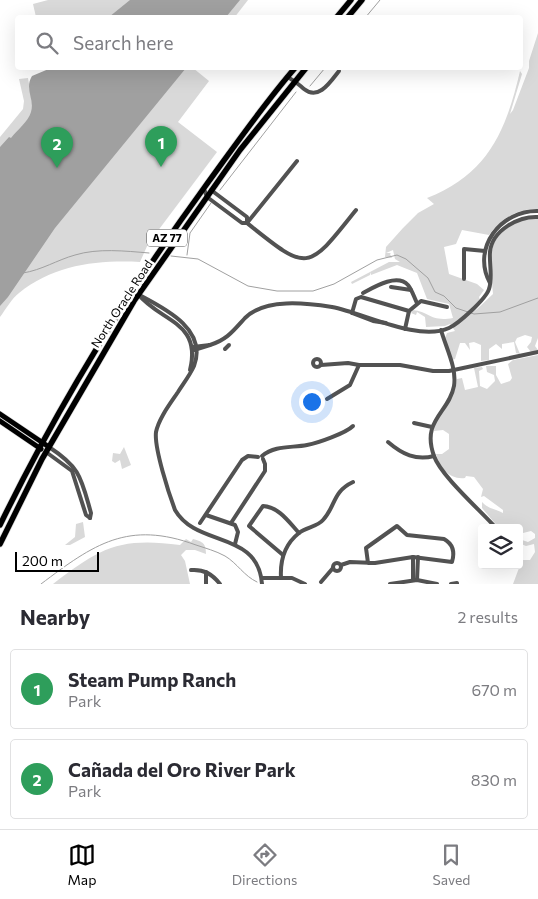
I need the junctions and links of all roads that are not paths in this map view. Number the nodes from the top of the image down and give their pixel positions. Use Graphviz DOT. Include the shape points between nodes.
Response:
graph roads {
  1 [pos="351,0"];
  2 [pos="362,0"];
  3 [pos="338,15"];
  4 [pos="350,15"];
  5 [pos="293,70"];
  6 [pos="304,70"];
  7 [pos="338,70"];
  8 [pos="289,75"];
  9 [pos="295,81"];
  10 [pos="297,161"];
  11 [pos="204,188"];
  12 [pos="212,190"];
  13 [pos="207,197"];
  14 [pos="356,210"];
  15 [pos="538,211"];
  16 [pos="538,217"];
  17 [pos="247,223"];
  18 [pos="485,251"];
  19 [pos="490,252"];
  20 [pos="464,278"];
  21 [pos="490,283"];
  22 [pos="391,287"];
  23 [pos="411,290"];
  24 [pos="132,291"];
  25 [pos="363,293"];
  26 [pos="138,294"];
  27 [pos="417,303"];
  28 [pos="447,307"];
  29 [pos="409,311"];
  30 [pos="352,313"];
  31 [pos="386,323"];
  32 [pos="405,329"];
  33 [pos="441,330"];
  34 [pos="193,338"];
  35 [pos="204,345"];
  36 [pos="210,345"];
  37 [pos="229,345"];
  38 [pos="193,349"];
  39 [pos="225,349"];
  40 [pos="538,352"];
  41 [pos="321,365"];
  42 [pos="359,365"];
  43 [pos="454,370"];
  44 [pos="327,399"];
  45 [pos="0,414"];
  46 [pos="0,421"];
  47 [pos="414,423"];
  48 [pos="353,426"];
  49 [pos="432,427"];
  50 [pos="388,442"];
  51 [pos="41,445"];
  52 [pos="48,450"];
  53 [pos="434,456"];
  54 [pos="261,458"];
  55 [pos="72,466"];
  56 [pos="353,482"];
  57 [pos="206,515"];
  58 [pos="200,523"];
  59 [pos="231,523"];
  60 [pos="492,524"];
  61 [pos="0,525"];
  62 [pos="299,533"];
  63 [pos="0,544"];
  64 [pos="235,544"];
  65 [pos="283,556"];
  66 [pos="416,557"];
  67 [pos="368,563"];
  68 [pos="191,570"];
  69 [pos="206,572"];
  70 [pos="262,578"];
  71 [pos="281,578"];
  72 [pos="415,580"];
  73 [pos="321,582"];
  74 [pos="458,582"];
  75 [pos="206,584"];
  76 [pos="220,584"];
  77 [pos="262,584"];
  78 [pos="306,584"];
  79 [pos="390,584"];
  80 [pos="437,584"];
  81 [pos="452,584"];
  1 -- 3 [label="highway"];
  2 -- 4 [label="highway"];
  5 -- 8 [label="highway, North Oracle Road / AZ 77"];
  6 -- 9 [label="highway, North Oracle Road / AZ 77"];
  7 -- 9 [label="street" via="316,93 306,91"];
  8 -- 9 [label="street"];
  8 -- 11 [label="highway, North Oracle Road / AZ 77" via="237,139"];
  9 -- 12 [label="highway, North Oracle Road / AZ 77"];
  10 -- 17 [label="street"];
  11 -- 12 [label="street"];
  11 -- 13 [label="street"];
  11 -- 24 [label="highway, North Oracle Road / AZ 77"];
  12 -- 13 [label="highway, North Oracle Road / AZ 77"];
  12 -- 17 [label="street" via="247,218"];
  13 -- 17 [label="street" via="242,223"];
  13 -- 26 [label="highway, North Oracle Road / AZ 77"];
  14 -- 17 [label="street" via="323,251 305,259 285,254"];
  15 -- 18 [label="street" via="523,213 502,223 488,238"];
  16 -- 19 [label="street" via="523,218 508,226 496,238"];
  18 -- 19 [label="street"];
  18 -- 20 [label="street" via="464,249"];
  18 -- 21 [label="street"];
  19 -- 21 [label="street"];
  21 -- 33 [label="street" via="481,301 452,326"];
  22 -- 23 [label="street"];
  23 -- 25 [label="street" via="402,281 394,280"];
  23 -- 27 [label="street"];
  24 -- 26 [label="street"];
  24 -- 51 [label="highway, North Oracle Road / AZ 77"];
  26 -- 34 [label="street" via="181,320"];
  26 -- 38 [label="street" via="178,323"];
  26 -- 52 [label="highway, North Oracle Road / AZ 77"];
  27 -- 28 [label="street"];
  27 -- 29 [label="street"];
  29 -- 30 [label="street" via="361,297 356,299"];
  29 -- 32 [label="street"];
  30 -- 31 [label="street"];
  30 -- 31 [label="street"];
  30 -- 36 [label="street" via="332,307 271,304 252,312 226,338"];
  31 -- 32 [label="street"];
  32 -- 33 [label="street"];
  33 -- 43 [label="street"];
  34 -- 35 [label="street"];
  34 -- 38 [label="street"];
  35 -- 36 [label="street"];
  35 -- 38 [label="street"];
  36 -- 38 [label="street"];
  37 -- 39 [label="street"];
  38 -- 64 [label="street" via="188,376 166,410 156,435 171,499 180,518 190,528"];
  40 -- 43 [label="street"];
  41 -- 42 [label="street"];
  42 -- 43 [label="street"];
  42 -- 44 [label="street" via="350,385"];
  43 -- 49 [label="street" via="452,394"];
  45 -- 51 [label="main road"];
  46 -- 51 [label="main road"];
  47 -- 49 [label="street"];
  48 -- 54 [label="street" via="347,432 310,444 290,446"];
  49 -- 53 [label="street"];
  50 -- 53 [label="street" via="404,454 423,458"];
  51 -- 52 [label="main road"];
  51 -- 61 [label="highway, North Oracle Road / AZ 77"];
  52 -- 55 [label="street"];
  52 -- 63 [label="highway, North Oracle Road / AZ 77"];
  53 -- 60 [label="street"];
  54 -- 57 [label="street" via="250,456 242,460"];
  54 -- 59 [label="street" via="266,464 265,471"];
  55 -- 55 [label="street" via="86,514 90,518 81,480"];
  56 -- 62 [label="street" via="335,496 322,521"];
  57 -- 58 [label="street"];
  57 -- 59 [label="street"];
  59 -- 64 [label="street" via="238,532"];
  62 -- 65 [label="street"];
  62 -- 65 [label="street" via="270,506 263,506 249,526"];
  64 -- 70 [label="street" via="253,559"];
  65 -- 71 [label="street"];
  66 -- 67 [label="street"];
  66 -- 67 [label="street" via="452,562 453,550 446,540 412,536 397,526 366,548"];
  66 -- 72 [label="street"];
  67 -- 73 [label="street" via="350,562 341,565 339,570 333,568"];
  68 -- 69 [label="street"];
  69 -- 75 [label="street"];
  69 -- 76 [label="street"];
  70 -- 71 [label="street"];
  70 -- 77 [label="street"];
  71 -- 78 [label="street" via="292,578"];
  72 -- 79 [label="street"];
  72 -- 80 [label="street"];
  74 -- 81 [label="street"];
}
